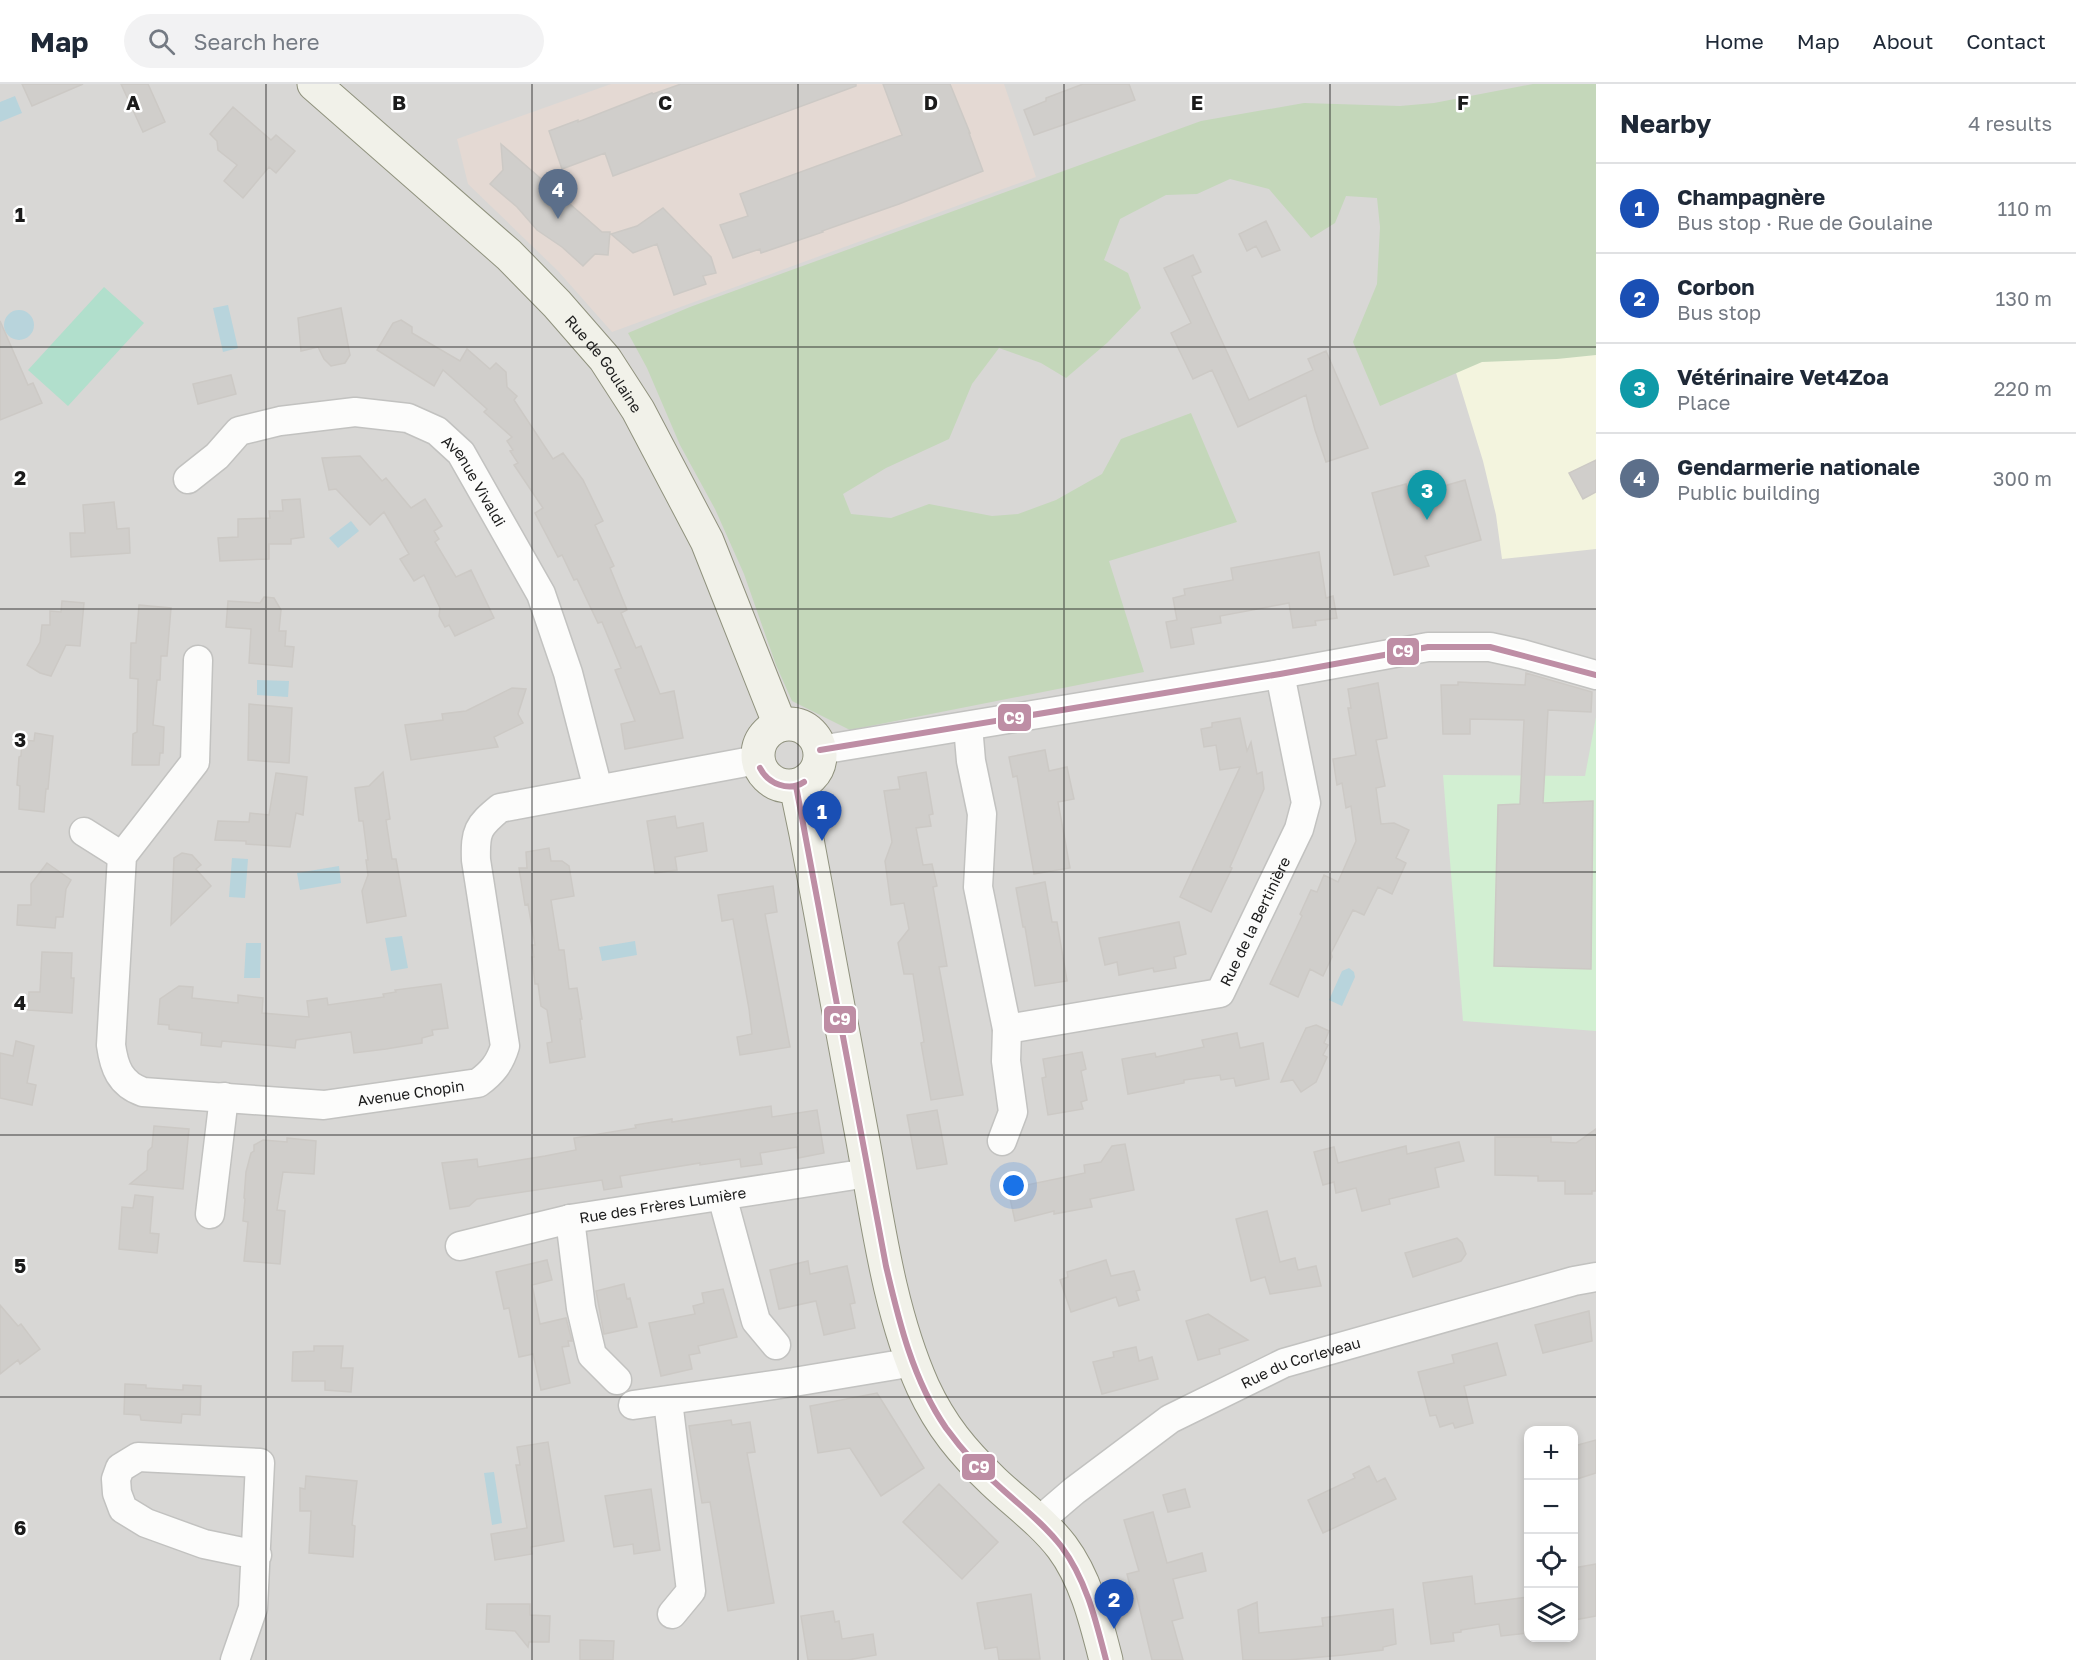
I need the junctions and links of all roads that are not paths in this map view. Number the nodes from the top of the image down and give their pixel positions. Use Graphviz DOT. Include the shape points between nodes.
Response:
graph roads {
  1 [pos="314,84"];
  2 [pos="188,479"];
  3 [pos="198,660"];
  4 [pos="1280,674"];
  5 [pos="1596,675"];
  6 [pos="780,725"];
  7 [pos="968,726"];
  8 [pos="820,750"];
  9 [pos="757,760"];
  10 [pos="796,786"];
  11 [pos="598,789"];
  12 [pos="84,832"];
  13 [pos="122,855"];
  14 [pos="1007,1029"];
  15 [pos="224,1097"];
  16 [pos="1002,1141"];
  17 [pos="868,1173"];
  18 [pos="722,1196"];
  19 [pos="210,1214"];
  20 [pos="570,1219"];
  21 [pos="460,1246"];
  22 [pos="1596,1277"];
  23 [pos="776,1346"];
  24 [pos="914,1362"];
  25 [pos="617,1380"];
  26 [pos="668,1401"];
  27 [pos="633,1406"];
  28 [pos="1039,1521"];
  29 [pos="257,1556"];
  30 [pos="672,1614"];
  31 [pos="235,1660"];
  32 [pos="1106,1660"];
  1 -- 6 [label="street, Rue de Goulaine" via="509,255 605,359 638,410 707,542"];
  2 -- 11 [label="street, Avenue Vivaldi" via="217,456 239,431 280,420 355,412 408,418 437,431 461,453 541,594 568,673"];
  3 -- 13 [label="street" via="195,762"];
  4 -- 5 [label="street" via="1428,647 1472,646 1522,654"];
  4 -- 7 [label="street"];
  4 -- 14 [label="street, Rue de la Bertinière" via="1306,803 1299,829 1220,993"];
  6 -- 8 [label="street" via="801,726 810,732"];
  6 -- 9 [label="street" via="760,742"];
  7 -- 8 [label="street"];
  7 -- 14 [label="street" via="982,814 978,887"];
  8 -- 10 [label="street" via="812,777"];
  9 -- 10 [label="street" via="775,784"];
  9 -- 11 [label="street, Avenue Chopin"];
  10 -- 17 [label="street"];
  11 -- 15 [label="street, Avenue Chopin" via="500,808 482,823 475,840 505,1046 492,1073 478,1083 324,1105"];
  12 -- 13 [label="street"];
  13 -- 15 [label="street, Avenue Chopin" via="113,1061 131,1088 143,1092"];
  14 -- 16 [label="street" via="1006,1061 1013,1112"];
  15 -- 19 [label="street"];
  17 -- 18 [label="street, Rue des Frères Lumière"];
  17 -- 24 [label="street" via="903,1334"];
  18 -- 20 [label="street, Rue des Frères Lumière"];
  18 -- 23 [label="street" via="756,1321"];
  20 -- 21 [label="street, Rue des Frères Lumière"];
  20 -- 25 [label="street" via="581,1308 592,1355"];
  22 -- 28 [label="street, Rue du Corleveau" via="1284,1363 1170,1419"];
  24 -- 26 [label="street"];
  24 -- 28 [label="street" via="951,1438"];
  26 -- 27 [label="street"];
  26 -- 30 [label="street" via="691,1591"];
  28 -- 32 [label="street" via="1062,1547 1081,1579"];
  29 -- 29 [label="street" via="260,1463 138,1457 120,1468 117,1493 123,1509 173,1534"];
  29 -- 31 [label="street" via="253,1608"];
}
